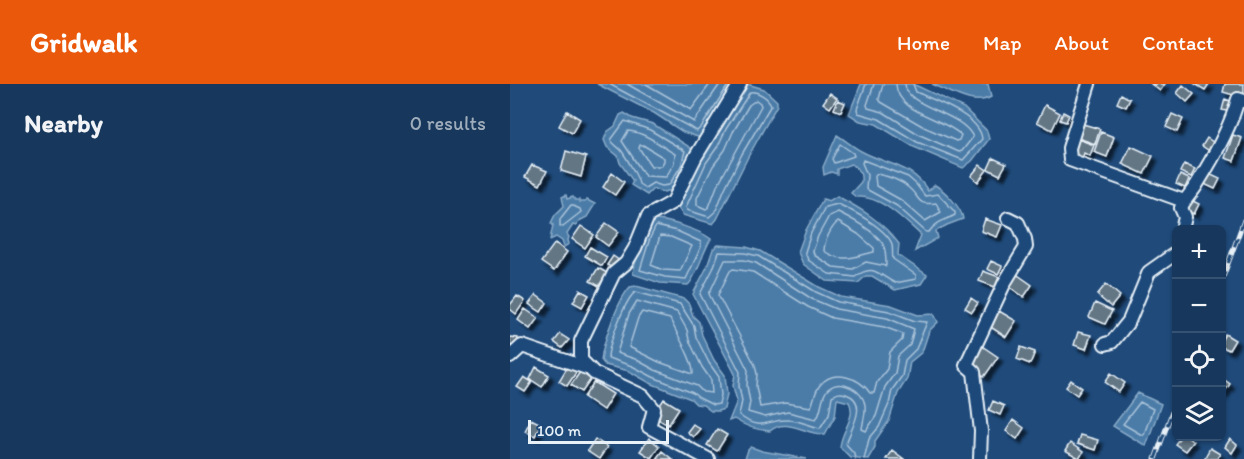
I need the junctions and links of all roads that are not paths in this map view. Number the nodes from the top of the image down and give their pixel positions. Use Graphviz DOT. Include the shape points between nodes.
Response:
graph roads {
  1 [pos="740,84"];
  2 [pos="1089,84"];
  3 [pos="1244,101"];
  4 [pos="1184,201"];
  5 [pos="1008,218"];
  6 [pos="1183,225"];
  7 [pos="1172,256"];
  8 [pos="1105,344"];
  9 [pos="510,357"];
  10 [pos="591,370"];
  11 [pos="708,459"];
  12 [pos="980,459"];
  1 -- 10 [label="street" via="673,202 648,216 626,264 614,273 581,341 581,360"];
  2 -- 4 [label="street" via="1069,148 1070,160"];
  3 -- 4 [label="street" via="1238,99 1219,146"];
  4 -- 6 [label="street"];
  5 -- 12 [label="street" via="1018,223 1026,247 966,365 974,372"];
  7 -- 8 [label="street" via="1149,272 1129,321 1112,342"];
  9 -- 10 [label="street" via="522,346"];
  10 -- 11 [label="street" via="643,396 654,409 649,427"];
}
